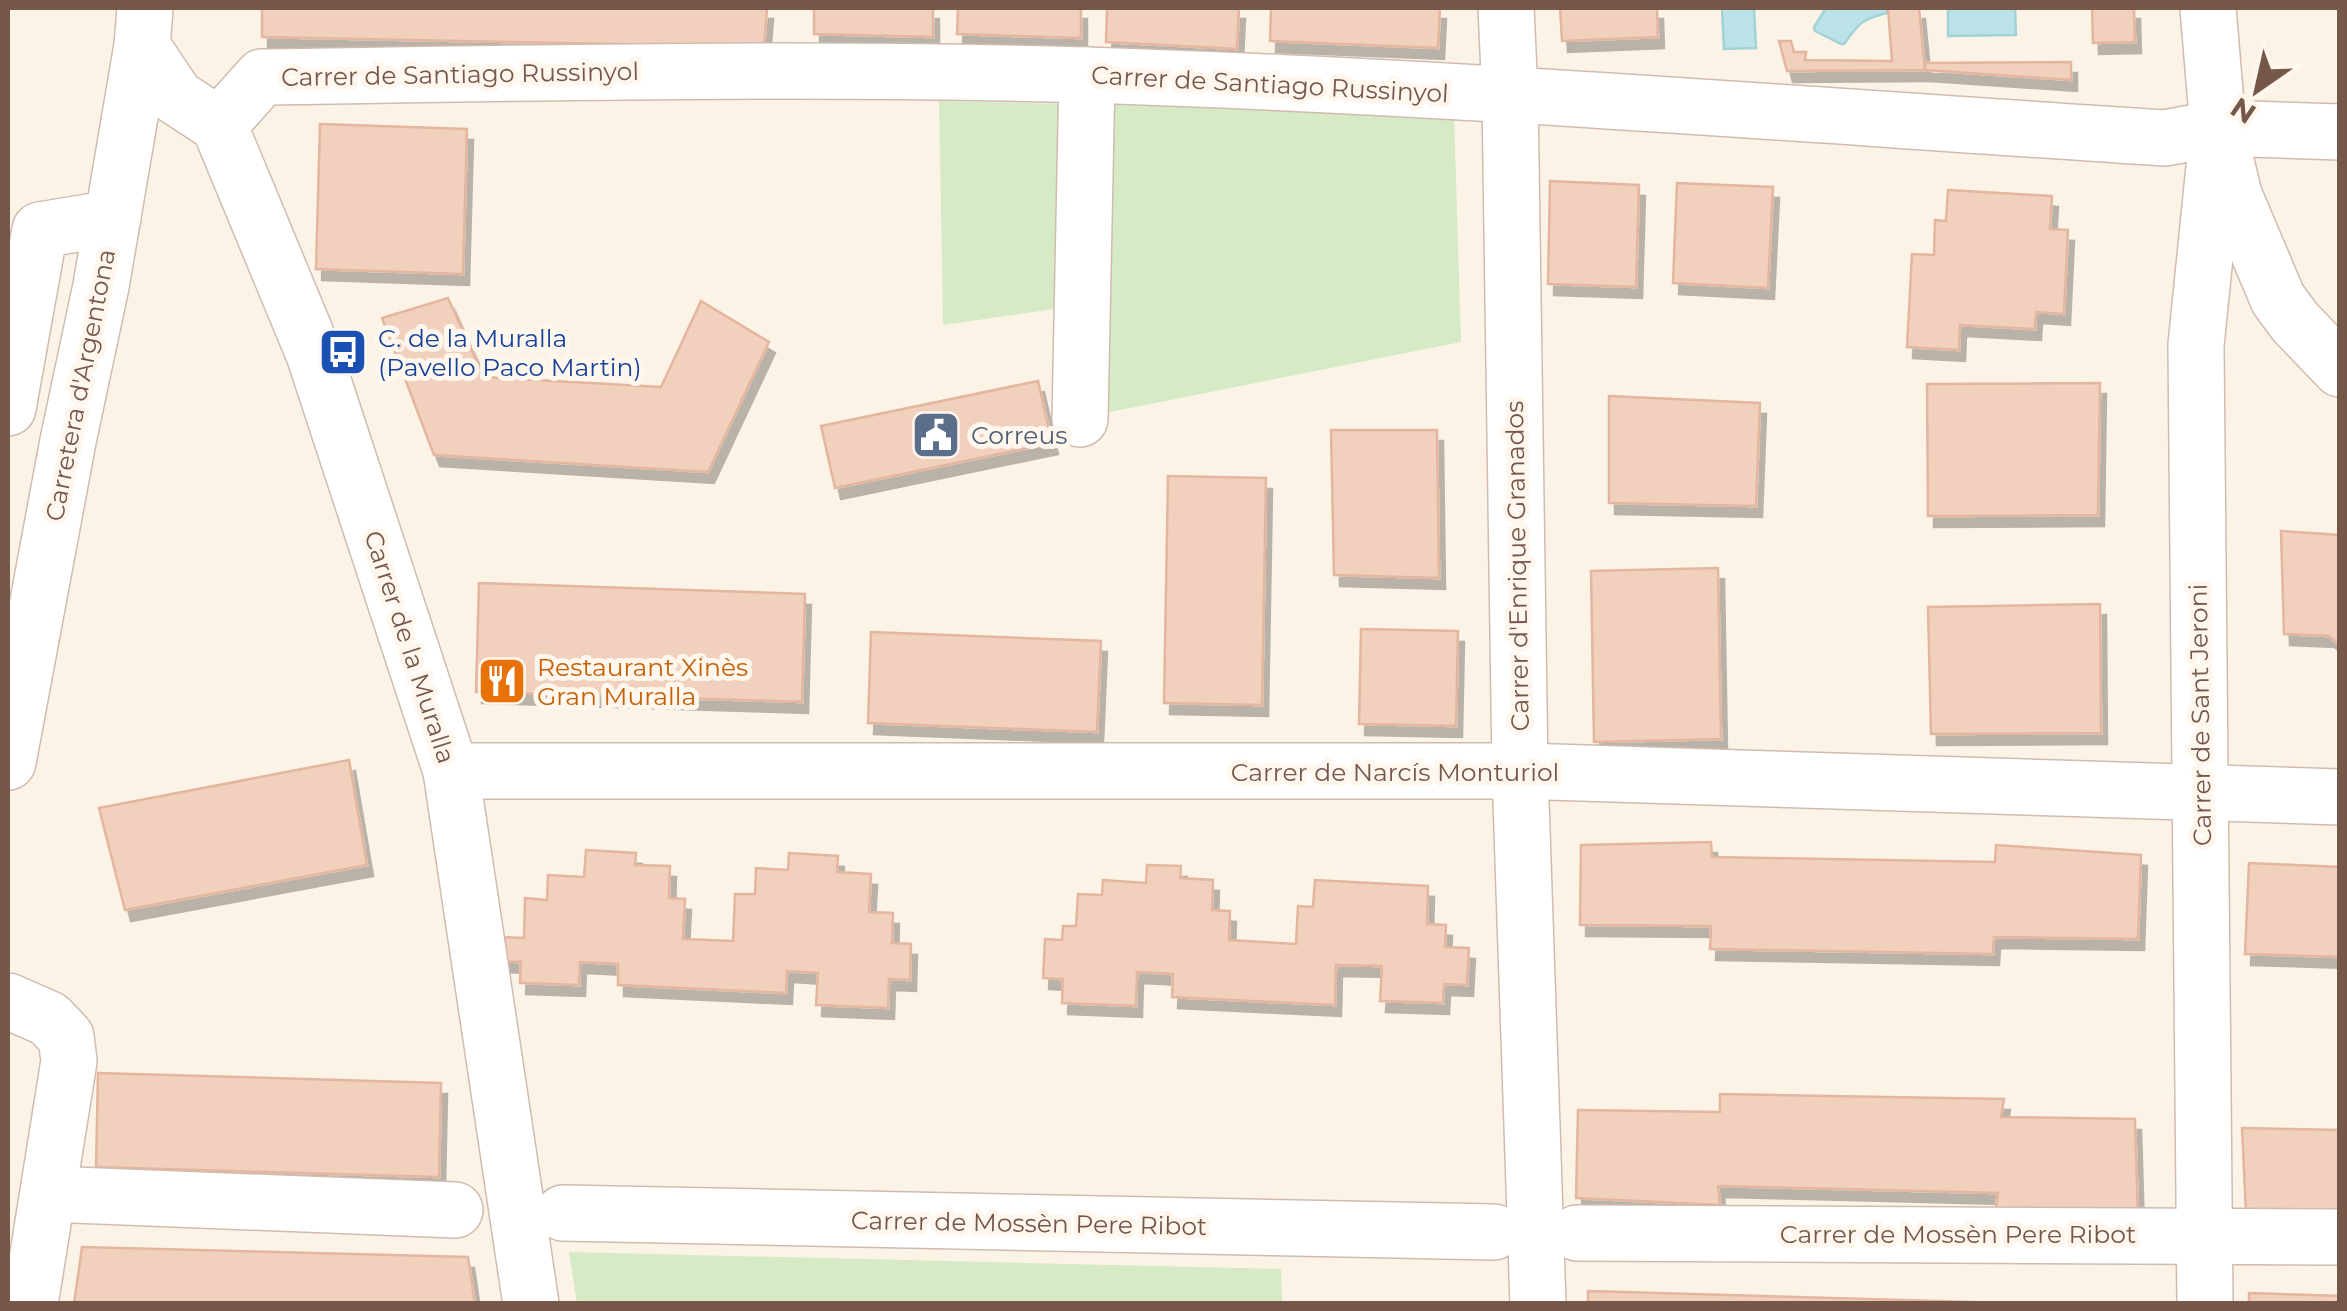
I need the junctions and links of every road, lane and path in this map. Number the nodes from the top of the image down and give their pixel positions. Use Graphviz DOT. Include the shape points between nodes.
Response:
graph roads {
  1 [pos="1506,8"];
  2 [pos="2208,8"];
  3 [pos="143,27"];
  4 [pos="1087,76"];
  5 [pos="1510,95"];
  6 [pos="219,124"];
  7 [pos="2218,128"];
  8 [pos="2340,132"];
  9 [pos="113,218"];
  10 [pos="2340,370"];
  11 [pos="8,408"];
  12 [pos="1080,420"];
  13 [pos="8,440"];
  14 [pos="68,441"];
  15 [pos="8,762"];
  16 [pos="451,771"];
  17 [pos="1520,771"];
  18 [pos="2200,791"];
  19 [pos="2340,797"];
  20 [pos="8,1001"];
  21 [pos="455,1210"];
  22 [pos="564,1214"];
  23 [pos="33,1229"];
  24 [pos="1494,1232"];
  25 [pos="1577,1233"];
  26 [pos="2206,1235"];
  27 [pos="2340,1237"];
  28 [pos="30,1304"];
  29 [pos="531,1304"];
  30 [pos="1538,1304"];
  31 [pos="2205,1304"];
  1 -- 5 [label="street, Carrer d'Enrique Granados"];
  2 -- 7 [label="street"];
  3 -- 6 [label="street" via="176,97"];
  3 -- 9 [label="street, Carretera d'Argentona"];
  4 -- 5 [label="street, Carrer de Santiago Russinyol"];
  4 -- 6 [label="street, Carrer de Santiago Russinyol" via="774,70 262,77"];
  4 -- 12 [label="street"];
  5 -- 7 [label="street, Carrer de Santiago Russinyol" via="2165,138"];
  5 -- 17 [label="street, Carrer d'Enrique Granados"];
  6 -- 16 [label="street, Carrer de la Muralla" via="314,354"];
  7 -- 8 [label="street, Carrer de Santiago Russinyol"];
  7 -- 10 [label="street" via="2234,195 2278,299"];
  7 -- 18 [label="street, Carrer de Sant Jeroni" via="2196,345"];
  9 -- 11 [label="street" via="40,230"];
  9 -- 14 [label="street, Carretera d'Argentona"];
  13 -- 14 [label="street"];
  14 -- 15 [label="street, Carretera d'Argentona"];
  16 -- 17 [label="street, Carrer de Narcís Monturiol"];
  16 -- 29 [label="street, Carrer de la Muralla"];
  17 -- 18 [label="street, Carrer de Narcís Monturiol"];
  17 -- 30 [label="street, Carrer d'Enrique Granados"];
  18 -- 19 [label="street, Carrer de Narcís Monturiol"];
  18 -- 26 [label="street, Carrer de Sant Jeroni"];
  20 -- 23 [label="street" via="50,1019 66,1037 69,1062"];
  21 -- 23 [label="street"];
  22 -- 24 [label="street, Carrer de Mossèn Pere Ribot"];
  23 -- 28 [label="street"];
  25 -- 26 [label="street, Carrer de Mossèn Pere Ribot"];
  26 -- 27 [label="street, Carrer de Mossèn Pere Ribot"];
  26 -- 31 [label="street, Carrer de Sant Jeroni"];
}
